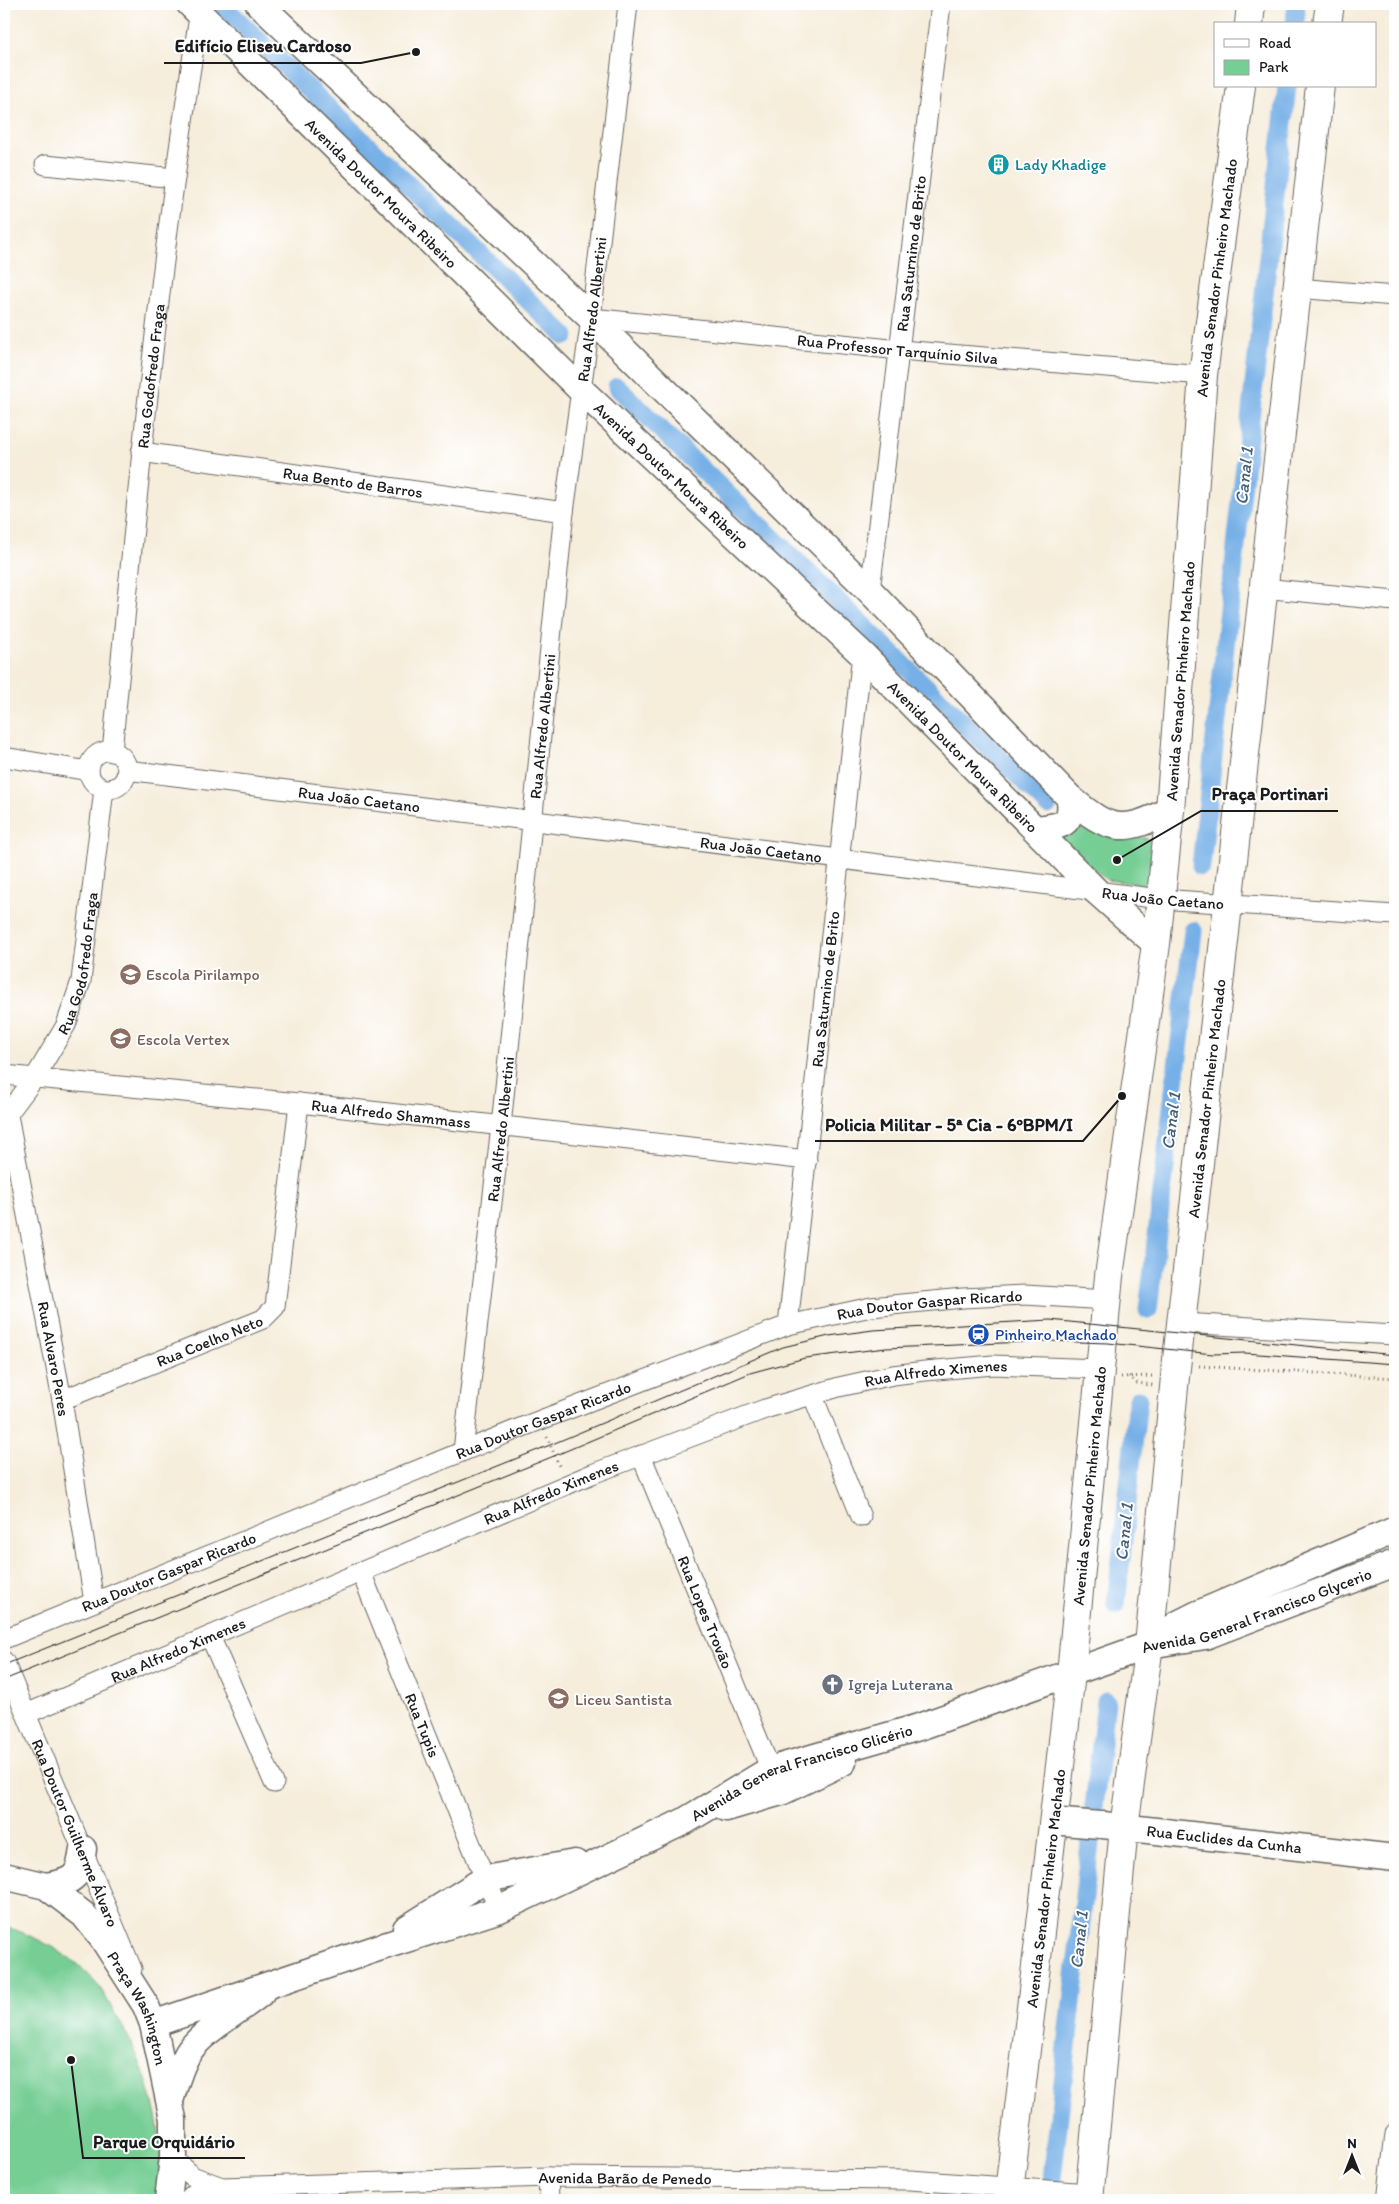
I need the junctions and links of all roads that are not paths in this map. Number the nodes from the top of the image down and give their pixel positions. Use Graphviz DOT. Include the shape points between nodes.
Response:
graph roads {
  1 [pos="259,4"];
  2 [pos="628,4"];
  3 [pos="941,4"];
  4 [pos="1251,4"];
  5 [pos="1330,4"];
  6 [pos="197,7"];
  7 [pos="1249,22"];
  8 [pos="1328,22"];
  9 [pos="1241,88"];
  10 [pos="1320,88"];
  11 [pos="45,165"];
  12 [pos="175,178"];
  13 [pos="1296,288"];
  14 [pos="1395,296"];
  15 [pos="591,324"];
  16 [pos="900,350"];
  17 [pos="1203,375"];
  18 [pos="582,384"];
  19 [pos="141,452"];
  20 [pos="564,512"];
  21 [pos="1263,588"];
  22 [pos="870,592"];
  23 [pos="1395,602"];
  24 [pos="862,654"];
  25 [pos="112,752"];
  26 [pos="4,758"];
  27 [pos="89,770"];
  28 [pos="127,770"];
  29 [pos="104,789"];
  30 [pos="1070,798"];
  31 [pos="1170,810"];
  32 [pos="533,820"];
  33 [pos="1036,829"];
  34 [pos="841,859"];
  35 [pos="1096,891"];
  36 [pos="1165,899"];
  37 [pos="1222,904"];
  38 [pos="1395,915"];
  39 [pos="1156,944"];
  40 [pos="4,1075"];
  41 [pos="34,1079"];
  42 [pos="299,1103"];
  43 [pos="6,1117"];
  44 [pos="501,1126"];
  45 [pos="807,1160"];
  46 [pos="1106,1300"];
  47 [pos="1182,1323"];
  48 [pos="788,1325"];
  49 [pos="1395,1335"];
  50 [pos="1107,1376"];
  51 [pos="812,1396"];
  52 [pos="62,1400"];
  53 [pos="463,1451"];
  54 [pos="641,1455"];
  55 [pos="861,1517"];
  56 [pos="1395,1530"];
  57 [pos="1395,1563"];
  58 [pos="361,1572"];
  59 [pos="94,1602"];
  60 [pos="210,1636"];
  61 [pos="4,1639"];
  62 [pos="1149,1645"];
  63 [pos="4,1661"];
  64 [pos="1071,1674"];
  65 [pos="11,1698"];
  66 [pos="26,1714"];
  67 [pos="775,1781"];
  68 [pos="274,1783"];
  69 [pos="1059,1821"];
  70 [pos="1112,1826"];
  71 [pos="83,1849"];
  72 [pos="609,1857"];
  73 [pos="1395,1858"];
  74 [pos="4,1876"];
  75 [pos="485,1879"];
  76 [pos="46,1886"];
  77 [pos="500,1909"];
  78 [pos="376,1948"];
  79 [pos="275,1982"];
  80 [pos="150,2015"];
  81 [pos="170,2102"];
  82 [pos="1395,2134"];
  83 [pos="173,2157"];
  84 [pos="548,2177"];
  85 [pos="222,2187"];
  86 [pos="1011,2191"];
  87 [pos="1087,2196"];
  88 [pos="168,2200"];
  89 [pos="188,2200"];
  90 [pos="549,2200"];
  91 [pos="1387,2200"];
  1 -- 15 [label="street"];
  2 -- 15 [label="street, Rua Alfredo Albertini"];
  3 -- 16 [label="street, Rua Saturnino de Brito"];
  4 -- 7 [label="main road"];
  5 -- 8 [label="main road"];
  6 -- 12 [label="street, Rua Godofredo Fraga"];
  6 -- 18 [label="street, Avenida Doutor Moura Ribeiro"];
  9 -- 17 [label="main road, Avenida Senador Pinheiro Machado"];
  10 -- 13 [label="main road, Avenida Senador Pinheiro Machado"];
  11 -- 12 [label="street"];
  12 -- 19 [label="street, Rua Godofredo Fraga"];
  13 -- 14 [label="street"];
  13 -- 21 [label="main road, Avenida Senador Pinheiro Machado"];
  15 -- 16 [label="street, Rua Professor Tarquínio Silva"];
  15 -- 18 [label="street, Rua Alfredo Albertini"];
  15 -- 22 [label="street"];
  16 -- 17 [label="street, Rua Professor Tarquínio Silva"];
  16 -- 22 [label="street, Rua Saturnino de Brito"];
  17 -- 31 [label="main road, Avenida Senador Pinheiro Machado"];
  18 -- 20 [label="street, Rua Alfredo Albertini"];
  18 -- 24 [label="street, Avenida Doutor Moura Ribeiro"];
  19 -- 20 [label="street, Rua Bento de Barros"];
  19 -- 25 [label="street, Rua Godofredo Fraga"];
  20 -- 32 [label="street, Rua Alfredo Albertini"];
  21 -- 23 [label="street"];
  21 -- 37 [label="main road, Avenida Senador Pinheiro Machado"];
  22 -- 30 [label="street"];
  24 -- 33 [label="street, Avenida Doutor Moura Ribeiro"];
  24 -- 34 [label="street, Rua Saturnino de Brito"];
  25 -- 27 [label="street" via="96,756"];
  25 -- 28 [label="street" via="123,758"];
  26 -- 27 [label="street"];
  27 -- 29 [label="street" via="93,782"];
  28 -- 29 [label="street" via="120,785"];
  28 -- 32 [label="street, Rua João Caetano"];
  29 -- 41 [label="street, Rua Godofredo Fraga" via="82,981 66,1025"];
  30 -- 31 [label="street" via="1088,814 1107,824 1126,828"];
  30 -- 33 [label="street" via="1071,813 1065,822"];
  31 -- 36 [label="main road, Avenida Senador Pinheiro Machado"];
  32 -- 34 [label="street, Rua João Caetano"];
  32 -- 44 [label="street, Rua Alfredo Albertini"];
  33 -- 35 [label="street, Avenida Doutor Moura Ribeiro"];
  34 -- 35 [label="street, Rua João Caetano"];
  34 -- 45 [label="street, Rua Saturnino de Brito"];
  35 -- 36 [label="street, Rua João Caetano"];
  35 -- 39 [label="street, Avenida Doutor Moura Ribeiro"];
  36 -- 37 [label="street, Rua João Caetano"];
  36 -- 39 [label="main road, Avenida Senador Pinheiro Machado"];
  37 -- 38 [label="street, Rua João Caetano"];
  37 -- 47 [label="main road, Avenida Senador Pinheiro Machado"];
  39 -- 46 [label="main road, Avenida Senador Pinheiro Machado"];
  40 -- 41 [label="street, Rua Alfredo Shammass"];
  41 -- 42 [label="street, Rua Alfredo Shammass"];
  41 -- 43 [label="street, Rua Godofredo Fraga"];
  42 -- 44 [label="street, Rua Alfredo Shammass"];
  42 -- 52 [label="street, Rua Coelho Neto" via="274,1307 263,1319"];
  43 -- 52 [label="street, Rua Alvaro Peres"];
  44 -- 45 [label="street, Rua Alfredo Shammass"];
  44 -- 53 [label="street, Rua Alfredo Albertini"];
  45 -- 48 [label="street, Rua Saturnino de Brito"];
  46 -- 48 [label="street, Rua Doutor Gaspar Ricardo" via="1025,1295 963,1298 871,1307"];
  46 -- 50 [label="main road, Avenida Senador Pinheiro Machado"];
  47 -- 49 [label="street"];
  47 -- 62 [label="main road, Avenida Senador Pinheiro Machado" via="1165,1376"];
  48 -- 53 [label="street, Rua Doutor Gaspar Ricardo"];
  50 -- 51 [label="street, Rua Alfredo Ximenes" via="993,1365 893,1375"];
  50 -- 64 [label="main road, Avenida Senador Pinheiro Machado"];
  51 -- 54 [label="street, Rua Alfredo Ximenes"];
  51 -- 55 [label="street"];
  52 -- 59 [label="street, Rua Alvaro Peres"];
  53 -- 59 [label="street, Rua Doutor Gaspar Ricardo"];
  54 -- 58 [label="street, Rua Alfredo Ximenes"];
  54 -- 67 [label="street, Rua Lopes Trovão"];
  56 -- 62 [label="street, Avenida General Francisco Glycerio" via="1198,1614"];
  57 -- 62 [label="street, Avenida General Francisco Glycerio" via="1205,1636"];
  58 -- 60 [label="street, Rua Alfredo Ximenes"];
  58 -- 75 [label="street, Rua Tupis"];
  59 -- 61 [label="street, Rua Doutor Gaspar Ricardo"];
  60 -- 66 [label="street, Rua Alfredo Ximenes"];
  60 -- 68 [label="street"];
  62 -- 64 [label="street, Avenida General Francisco Glicério"];
  62 -- 70 [label="main road, Avenida Senador Pinheiro Machado"];
  63 -- 65 [label="street, Rua Doutor Guilherme Álvaro"];
  64 -- 67 [label="street, Avenida General Francisco Glicério"];
  64 -- 69 [label="main road, Avenida Senador Pinheiro Machado"];
  65 -- 66 [label="street, Rua Doutor Guilherme Álvaro"];
  66 -- 71 [label="street, Rua Doutor Guilherme Álvaro"];
  67 -- 72 [label="street, Avenida General Francisco Glicério"];
  69 -- 70 [label="street, Rua Euclides da Cunha, bridge"];
  69 -- 86 [label="main road, Avenida Senador Pinheiro Machado"];
  70 -- 73 [label="street, Rua Euclides da Cunha"];
  70 -- 87 [label="main road, Avenida Senador Pinheiro Machado"];
  71 -- 76 [label="street" via="80,1871 73,1879"];
  71 -- 80 [label="street, Rua Doutor Guilherme Álvaro"];
  72 -- 75 [label="street, Avenida General Francisco Glicério"];
  72 -- 77 [label="street, Avenida General Francisco Glicério"];
  74 -- 76 [label="street, Praça Washington"];
  75 -- 77 [label="street, Rua Tupis"];
  75 -- 78 [label="street, Avenida General Francisco Glicério"];
  76 -- 80 [label="street, Praça Washington" via="84,1916 103,1939"];
  77 -- 78 [label="street, Avenida General Francisco Glicério"];
  78 -- 79 [label="street, Avenida General Francisco Glicério"];
  79 -- 80 [label="street, Avenida General Francisco Glicério"];
  79 -- 81 [label="street, Avenida General Francisco Glicério" via="202,2036 180,2070"];
  80 -- 81 [label="street, Praça Washington"];
  81 -- 83 [label="street, Praça Washington"];
  82 -- 91 [label="street"];
  83 -- 85 [label="street, Avenida Barão de Penedo" via="192,2176"];
  83 -- 88 [label="street, Praça Washington"];
  84 -- 85 [label="street, Avenida Barão de Penedo"];
  84 -- 86 [label="street, Avenida Barão de Penedo" via="910,2180"];
  84 -- 90 [label="street"];
  85 -- 89 [label="street" via="204,2188"];
  86 -- 87 [label="street, Avenida Barão de Penedo"];
}
